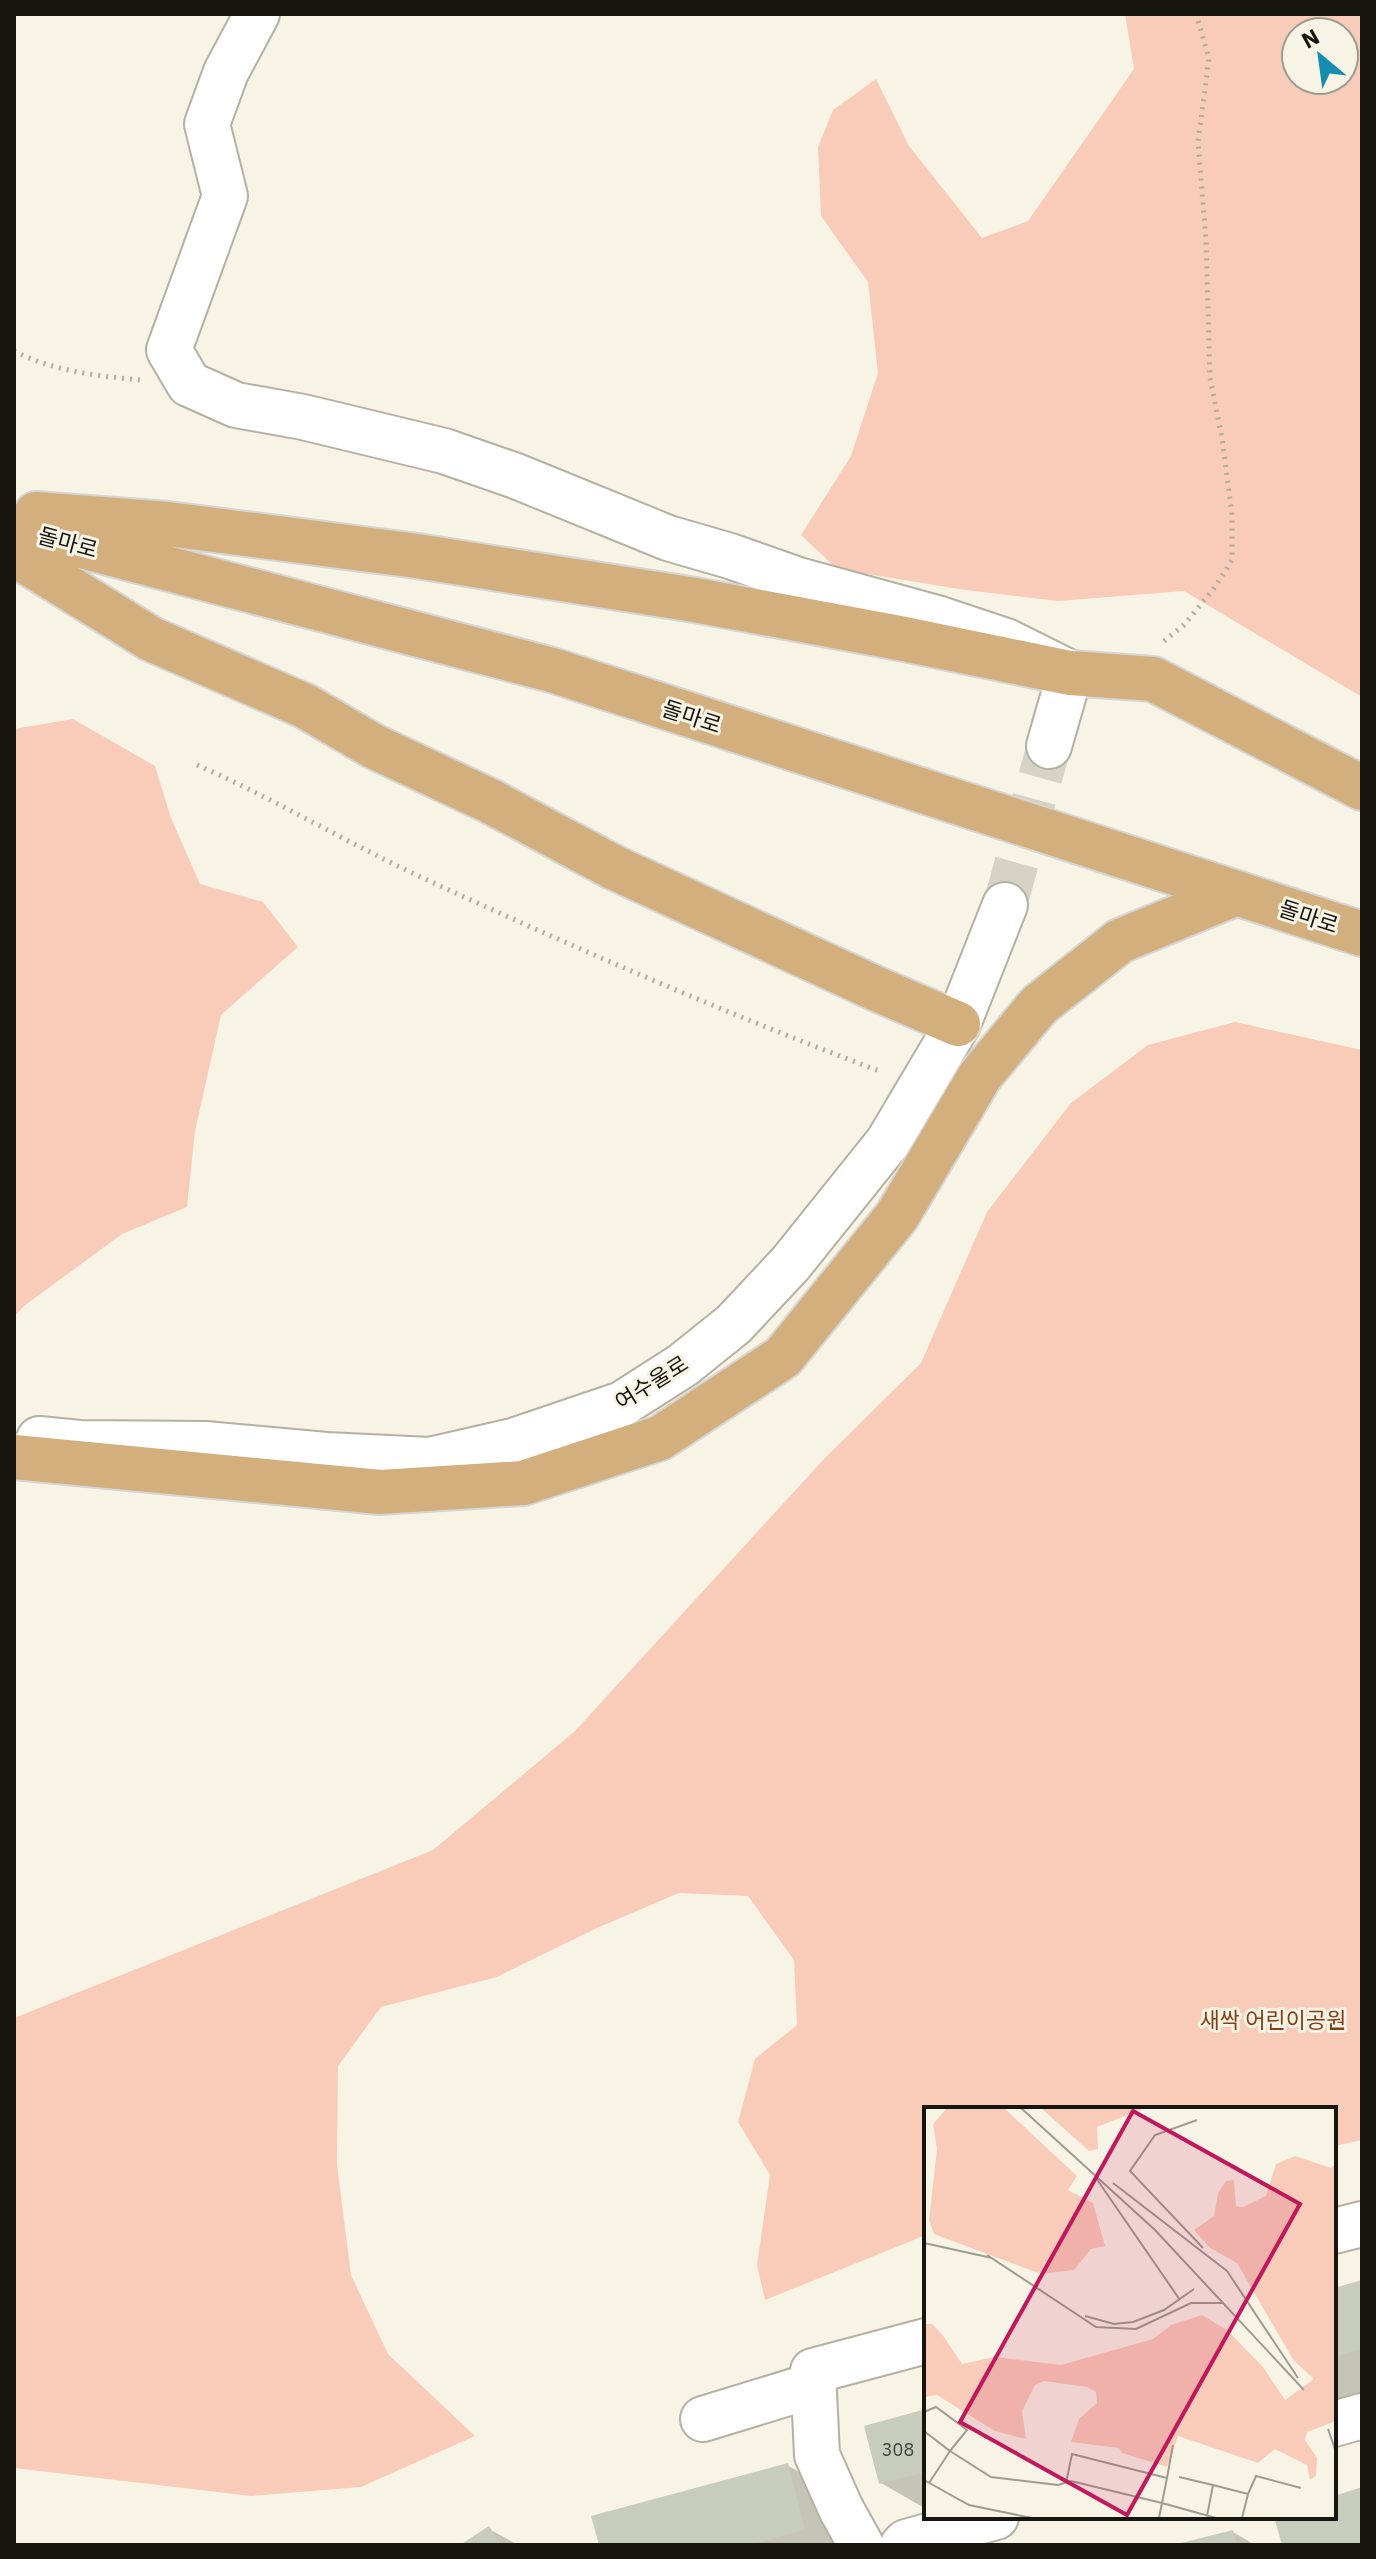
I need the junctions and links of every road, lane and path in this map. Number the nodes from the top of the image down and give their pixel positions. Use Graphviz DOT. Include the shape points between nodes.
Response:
graph roads {
  1 [pos="257,14"];
  2 [pos="1196,14"];
  3 [pos="14,351"];
  4 [pos="189,384"];
  5 [pos="14,513"];
  6 [pos="14,528"];
  7 [pos="14,554"];
  8 [pos="1153,647"];
  9 [pos="1070,673"];
  10 [pos="1049,746"];
  11 [pos="197,765"];
  12 [pos="1362,788"];
  13 [pos="1237,893"];
  14 [pos="1005,905"];
  15 [pos="1362,934"];
  16 [pos="958,1024"];
  17 [pos="920,1087"];
  18 [pos="14,1436"];
  19 [pos="14,1457"];
  20 [pos="1362,2224"];
  21 [pos="1336,2230"];
  22 [pos="924,2342"];
  23 [pos="814,2385"];
  24 [pos="1362,2416"];
  25 [pos="703,2419"];
  26 [pos="1336,2423"];
  27 [pos="989,2519"];
  28 [pos="861,2545"];
  29 [pos="903,2545"];
  1 -- 4 [label="street" via="226,72 207,124 225,196 169,350"];
  2 -- 8 [label="path" via="1209,58 1198,142 1210,378 1232,515 1232,560 1184,625"];
  3 -- 4 [label="path" via="66,371"];
  4 -- 9 [label="street" via="236,405 444,451 668,538 1006,641"];
  5 -- 9 [label="main road" via="168,524 417,556 709,603"];
  6 -- 13 [label="main road, 돌마로" via="552,670"];
  7 -- 16 [label="main road" via="151,639 305,706 615,868"];
  9 -- 10 [label="street"];
  9 -- 12 [label="main road" via="1153,679"];
  11 -- 17 [label="path" via="423,878 751,1023"];
  13 -- 15 [label="main road, 돌마로"];
  13 -- 19 [label="main road" via="1120,941 1039,1005 980,1076 897,1216 783,1357 660,1438 523,1483 380,1492"];
  14 -- 16 [label="street, 여수울로"];
  16 -- 17 [label="street, 여수울로"];
  17 -- 18 [label="street, 여수울로" via="888,1142 782,1273 734,1324 622,1404 513,1441 430,1460"];
  20 -- 21 [label="street"];
  22 -- 23 [label="street" via="813,2371"];
  23 -- 25 [label="street"];
  23 -- 28 [label="street" via="817,2455"];
  24 -- 26 [label="street"];
  27 -- 29 [label="street"];
}
